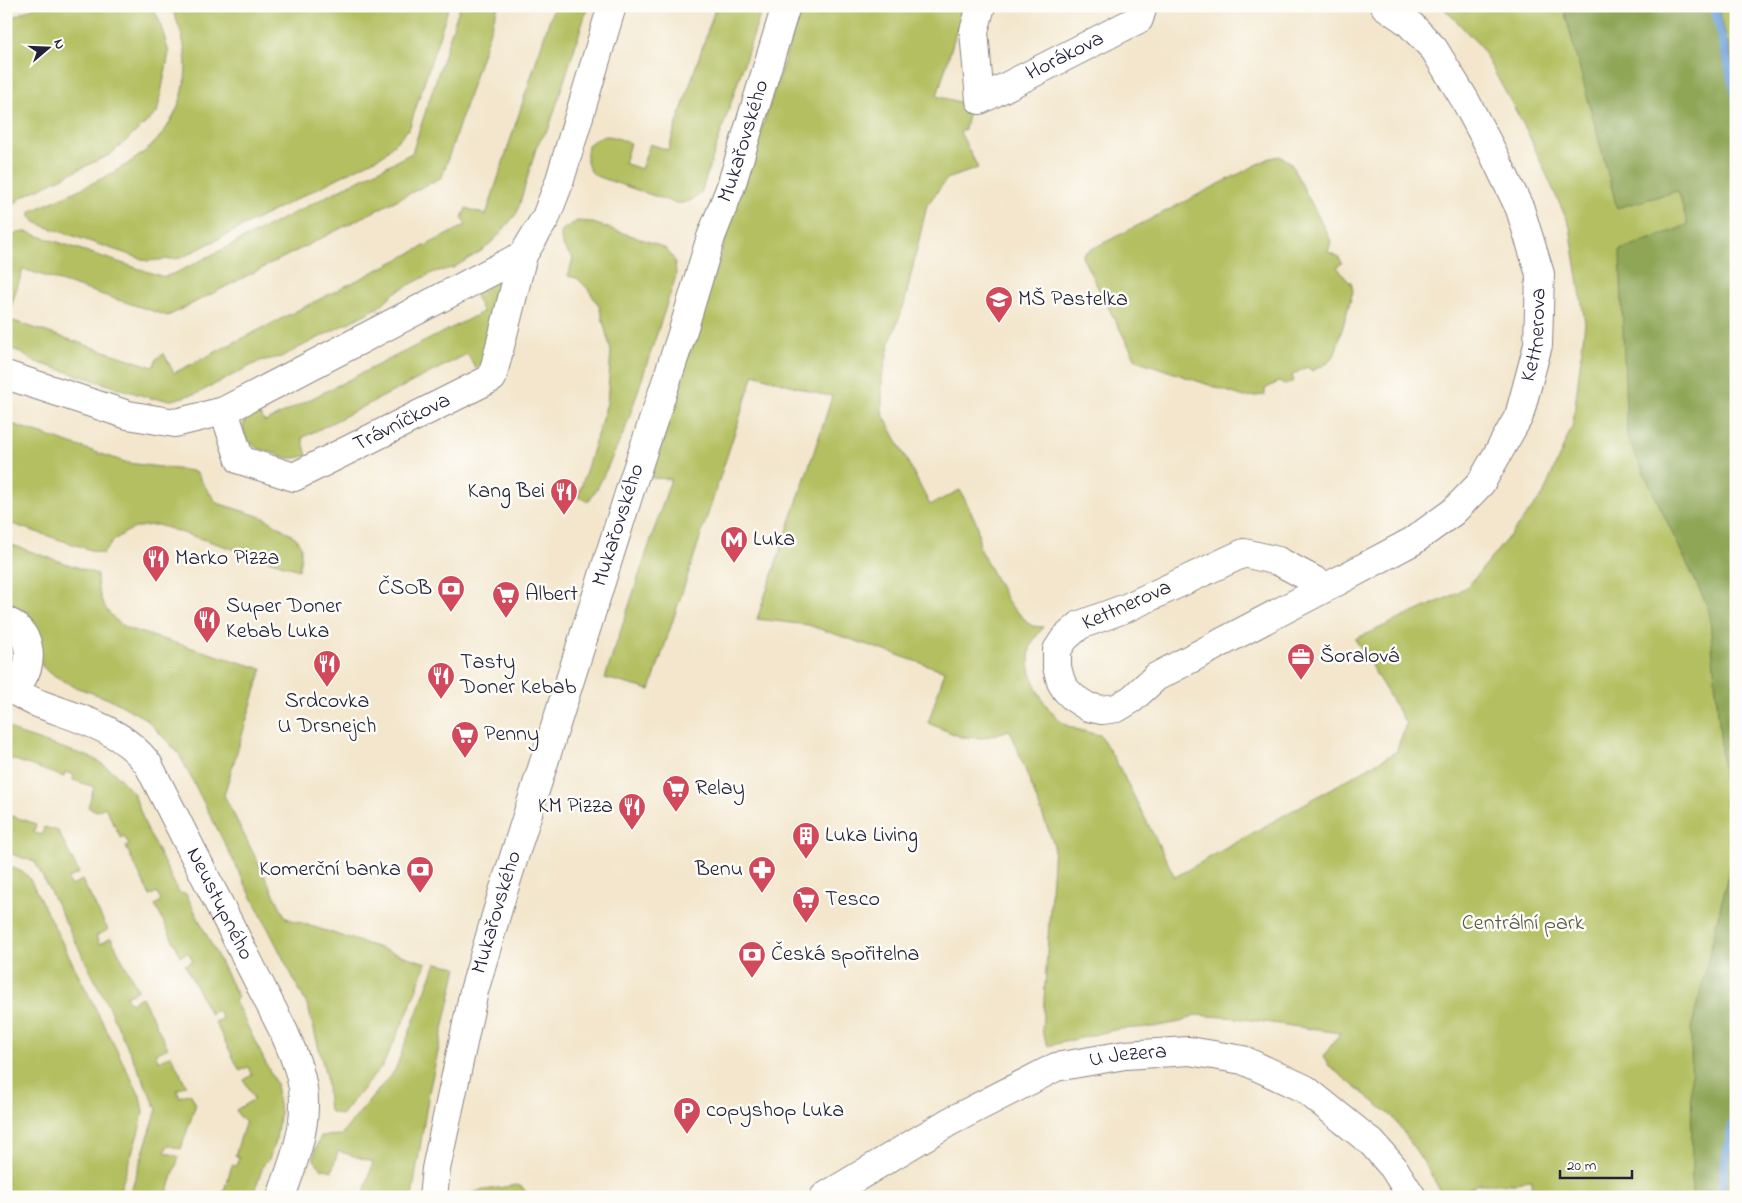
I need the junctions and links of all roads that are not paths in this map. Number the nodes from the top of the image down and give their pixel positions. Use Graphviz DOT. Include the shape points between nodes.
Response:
graph roads {
  1 [pos="612,6"];
  2 [pos="786,6"];
  3 [pos="982,6"];
  4 [pos="1143,6"];
  5 [pos="1385,6"];
  6 [pos="523,255"];
  7 [pos="6,375"];
  8 [pos="224,411"];
  9 [pos="1327,587"];
  10 [pos="6,621"];
  11 [pos="9,691"];
  12 [pos="281,1197"];
  13 [pos="433,1197"];
  14 [pos="824,1197"];
  15 [pos="1412,1197"];
  1 -- 6 [label="street, Trávníčkova" via="559,183 546,217"];
  2 -- 13 [label="street, Mukařovského" via="731,186 711,237 631,487 474,991 436,1169"];
  3 -- 4 [label="street, Horákova" via="974,31 980,100 1139,19"];
  5 -- 9 [label="street, Kettnerova" via="1408,22 1434,49 1465,100 1520,209 1540,274 1538,345 1520,416 1480,483 1453,512 1412,541"];
  6 -- 8 [label="street"];
  6 -- 8 [label="street, Trávníčkova" via="492,378 294,476 240,460"];
  7 -- 8 [label="street" via="128,415 175,423"];
  9 -- 9 [label="street, Kettnerova" via="1278,561 1244,553 1126,608 1080,625 1057,650 1061,682 1074,698 1088,707 1102,710 1117,708 1156,677"];
  10 -- 11 [label="street, Neustupného" via="20,630 26,639 30,661 21,682"];
  11 -- 12 [label="street, Neustupného" via="81,718 118,736 138,750 148,764 295,1058 302,1082 304,1113"];
  14 -- 15 [label="street, U Jezera" via="949,1122 1056,1067 1125,1055 1189,1051 1243,1060 1305,1089 1372,1143 1393,1167"];
}
